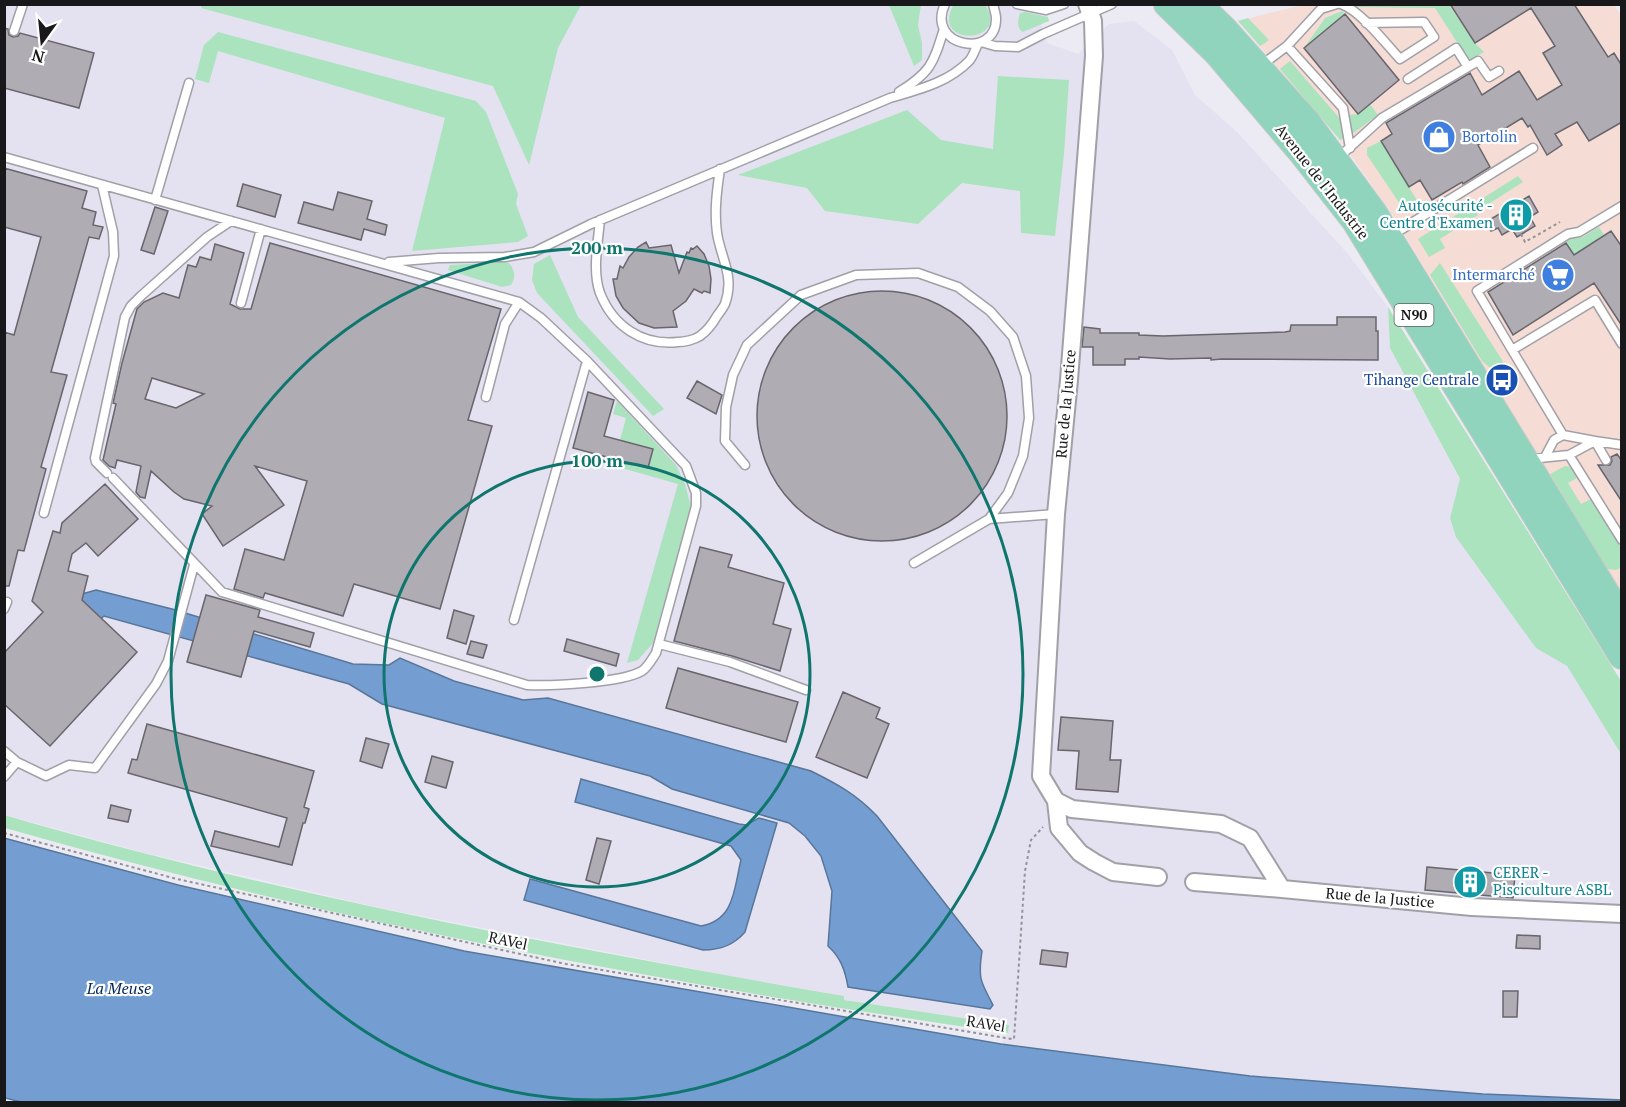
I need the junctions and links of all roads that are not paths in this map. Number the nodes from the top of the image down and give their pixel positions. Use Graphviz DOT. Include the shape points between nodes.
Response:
graph roads {
  1 [pos="23,4"];
  2 [pos="993,4"];
  3 [pos="1017,4"];
  4 [pos="1064,4"];
  5 [pos="1112,4"];
  6 [pos="1167,4"];
  7 [pos="1198,4"];
  8 [pos="1339,4"];
  9 [pos="942,7"];
  10 [pos="1091,8"];
  11 [pos="1366,23"];
  12 [pos="944,29"];
  13 [pos="14,31"];
  14 [pos="980,43"];
  15 [pos="1287,46"];
  16 [pos="1468,67"];
  17 [pos="1258,68"];
  18 [pos="1499,71"];
  19 [pos="1408,79"];
  20 [pos="189,83"];
  21 [pos="890,98"];
  22 [pos="1533,148"];
  23 [pos="1343,154"];
  24 [pos="4,157"];
  25 [pos="720,169"];
  26 [pos="102,185"];
  27 [pos="155,200"];
  28 [pos="1622,206"];
  29 [pos="600,220"];
  30 [pos="231,221"];
  31 [pos="261,229"];
  32 [pos="1379,239"];
  33 [pos="383,263"];
  34 [pos="519,302"];
  35 [pos="241,303"];
  36 [pos="1622,344"];
  37 [pos="1512,350"];
  38 [pos="587,361"];
  39 [pos="486,397"];
  40 [pos="1563,435"];
  41 [pos="1595,441"];
  42 [pos="1622,445"];
  43 [pos="1569,455"];
  44 [pos="1606,460"];
  45 [pos="1526,462"];
  46 [pos="745,465"];
  47 [pos="44,513"];
  48 [pos="1056,514"];
  49 [pos="989,519"];
  50 [pos="1622,540"];
  51 [pos="914,563"];
  52 [pos="194,565"];
  53 [pos="1622,619"];
  54 [pos="514,620"];
  55 [pos="659,644"];
  56 [pos="1622,656"];
  57 [pos="806,690"];
  58 [pos="4,751"];
  59 [pos="17,762"];
  60 [pos="4,777"];
  61 [pos="1056,801"];
  62 [pos="1158,877"];
  63 [pos="1194,882"];
  64 [pos="1282,889"];
  65 [pos="1622,914"];
  1 -- 13 [label="lane"];
  2 -- 14 [label="lane" via="996,19 991,34"];
  3 -- 4 [label="lane" via="1046,10"];
  5 -- 10 [label="lane"];
  6 -- 32 [label="main road, Avenue de l'Industrie / N90" via="1225,62 1355,221"];
  7 -- 17 [label="main road, Avenue de l'Industrie / N90"];
  8 -- 11 [label="lane"];
  8 -- 15 [label="lane" via="1321,9"];
  9 -- 12 [label="lane"];
  10 -- 14 [label="lane" via="1018,47"];
  10 -- 48 [label="street, Rue de la Justice" via="1094,56"];
  11 -- 11 [label="lane" via="1424,22 1434,37 1400,59"];
  12 -- 14 [label="lane" via="955,41"];
  12 -- 21 [label="lane" via="931,66"];
  14 -- 21 [label="lane" via="970,60 946,78"];
  15 -- 17 [label="lane"];
  15 -- 23 [label="lane" via="1343,108"];
  16 -- 18 [label="lane" via="1478,61 1489,77"];
  16 -- 19 [label="lane" via="1456,48"];
  16 -- 23 [label="lane" via="1382,118"];
  17 -- 23 [label="main road, Avenue de l'Industrie / N90" via="1307,122"];
  20 -- 27 [label="lane"];
  21 -- 25 [label="lane"];
  22 -- 32 [label="lane"];
  23 -- 32 [label="main road, Avenue de l'Industrie / N90"];
  24 -- 26 [label="lane"];
  25 -- 29 [label="lane"];
  25 -- 29 [label="lane" via="717,234 727,266 728,287 724,305 698,338 660,344 639,338 623,327 600,294 596,279"];
  26 -- 27 [label="lane"];
  26 -- 47 [label="lane" via="113,232 114,256"];
  27 -- 30 [label="lane"];
  28 -- 37 [label="lane" via="1579,232 1568,234 1477,291"];
  29 -- 33 [label="lane" via="534,252"];
  30 -- 31 [label="lane"];
  30 -- 52 [label="lane" via="207,237 131,306 125,317 95,458"];
  31 -- 33 [label="lane"];
  31 -- 35 [label="lane"];
  32 -- 45 [label="main road, Avenue de l'Industrie / N90"];
  33 -- 34 [label="lane"];
  34 -- 38 [label="lane"];
  34 -- 39 [label="lane" via="506,324"];
  36 -- 37 [label="lane" via="1595,300"];
  37 -- 40 [label="lane"];
  38 -- 54 [label="lane"];
  38 -- 55 [label="lane" via="686,466 696,493 696,507"];
  40 -- 41 [label="lane"];
  40 -- 45 [label="lane"];
  41 -- 42 [label="lane"];
  41 -- 43 [label="lane"];
  41 -- 44 [label="lane"];
  43 -- 45 [label="lane"];
  43 -- 50 [label="lane"];
  45 -- 53 [label="main road, Avenue de l'Industrie / N90"];
  45 -- 56 [label="main road, Avenue de l'Industrie / N90"];
  46 -- 49 [label="lane" via="725,441 726,407 733,375 747,345 801,295 856,275 918,273 958,287 990,311 1013,337 1026,376 1029,418 1023,456 1008,493"];
  48 -- 49 [label="lane"];
  48 -- 61 [label="street, Rue de la Justice" via="1041,776"];
  49 -- 51 [label="lane"];
  52 -- 55 [label="lane" via="222,592 527,685 553,686 628,676 643,670 657,653"];
  52 -- 59 [label="lane" via="168,661 156,684 95,768 69,765 46,776"];
  55 -- 57 [label="lane" via="730,662"];
  58 -- 59 [label="lane"];
  59 -- 60 [label="lane"];
  61 -- 62 [label="street, Rue de la Justice" via="1059,828 1080,853 1113,872"];
  61 -- 64 [label="street" via="1072,809 1221,824 1250,838"];
  63 -- 64 [label="street, Rue de la Justice"];
  64 -- 65 [label="street, Rue de la Justice" via="1472,907"];
}
